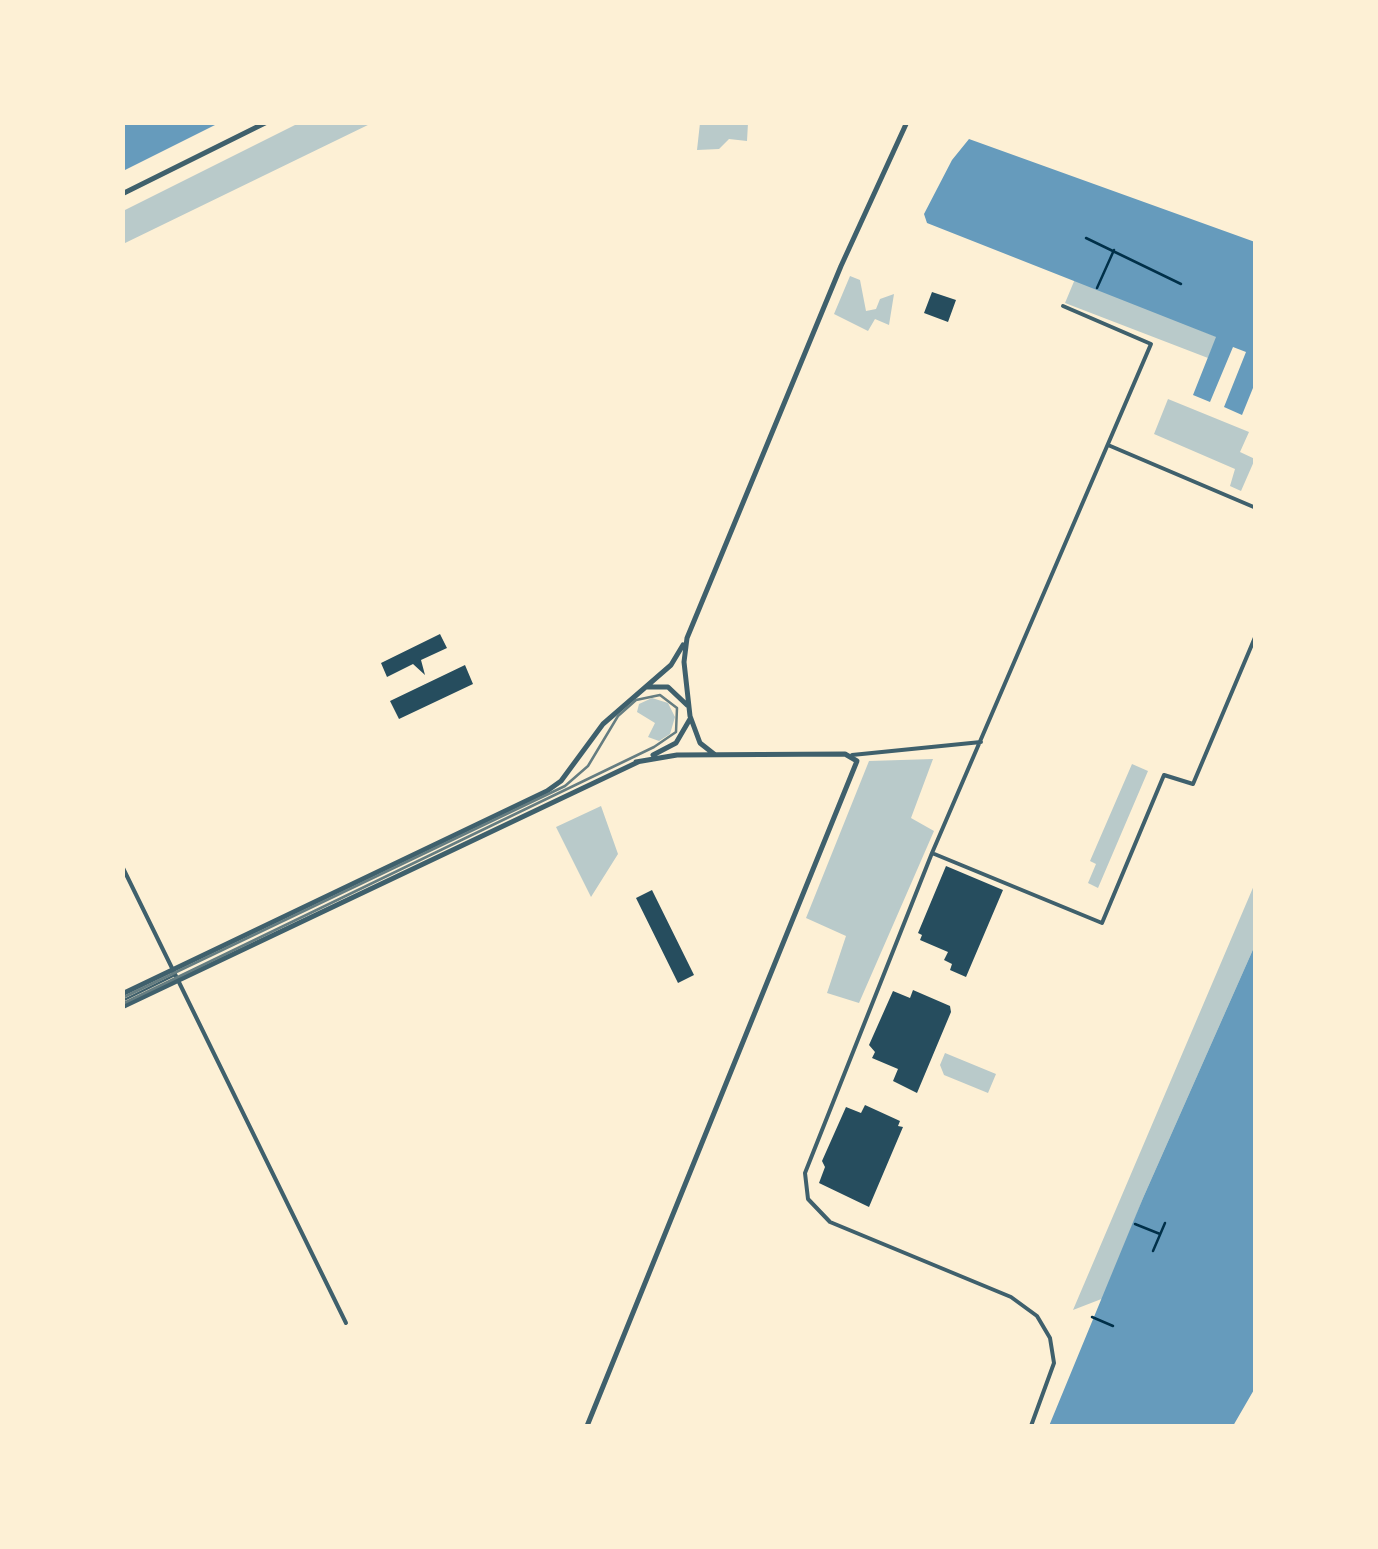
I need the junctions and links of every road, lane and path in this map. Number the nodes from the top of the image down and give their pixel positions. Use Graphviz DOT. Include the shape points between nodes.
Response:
graph roads {
  1 [pos="266,122"];
  2 [pos="907,122"];
  3 [pos="122,194"];
  4 [pos="1086,238"];
  5 [pos="1114,250"];
  6 [pos="1181,284"];
  7 [pos="1097,288"];
  8 [pos="1063,306"];
  9 [pos="1108,445"];
  10 [pos="1256,508"];
  11 [pos="1256,634"];
  12 [pos="687,638"];
  13 [pos="639,690"];
  14 [pos="690,712"];
  15 [pos="982,742"];
  16 [pos="716,755"];
  17 [pos="852,755"];
  18 [pos="636,762"];
  19 [pos="568,772"];
  20 [pos="582,786"];
  21 [pos="932,853"];
  22 [pos="122,866"];
  23 [pos="173,976"];
  24 [pos="122,1001"];
  25 [pos="1165,1223"];
  26 [pos="1135,1224"];
  27 [pos="1160,1234"];
  28 [pos="1153,1250"];
  29 [pos="1092,1317"];
  30 [pos="346,1322"];
  31 [pos="1112,1326"];
  32 [pos="587,1426"];
  33 [pos="1031,1426"];
  1 -- 3 [label="street"];
  2 -- 12 [label="street"];
  4 -- 5 [label="path"];
  5 -- 6 [label="path"];
  5 -- 7 [label="path"];
  8 -- 9 [label="street" via="1151,344"];
  9 -- 10 [label="street"];
  9 -- 15 [label="street"];
  11 -- 21 [label="street" via="1194,784 1164,774 1102,923"];
  12 -- 13 [label="street" via="670,665"];
  12 -- 14 [label="street"];
  13 -- 14 [label="street" via="668,687"];
  13 -- 19 [label="street"];
  14 -- 16 [label="street" via="700,742"];
  14 -- 18 [label="street" via="676,743"];
  15 -- 17 [label="street"];
  15 -- 21 [label="street"];
  16 -- 17 [label="street"];
  16 -- 18 [label="street"];
  17 -- 32 [label="street" via="856,766"];
  18 -- 20 [label="street"];
  19 -- 20 [label="street"];
  19 -- 23 [label="street" via="547,790"];
  20 -- 23 [label="street"];
  21 -- 33 [label="street" via="804,1186 830,1222 1011,1297 1037,1316 1054,1363"];
  22 -- 23 [label="street"];
  23 -- 24 [label="street"];
  23 -- 24 [label="street"];
  23 -- 30 [label="street"];
  25 -- 27 [label="path"];
  26 -- 27 [label="path"];
  27 -- 28 [label="path"];
  29 -- 31 [label="path"];
}
